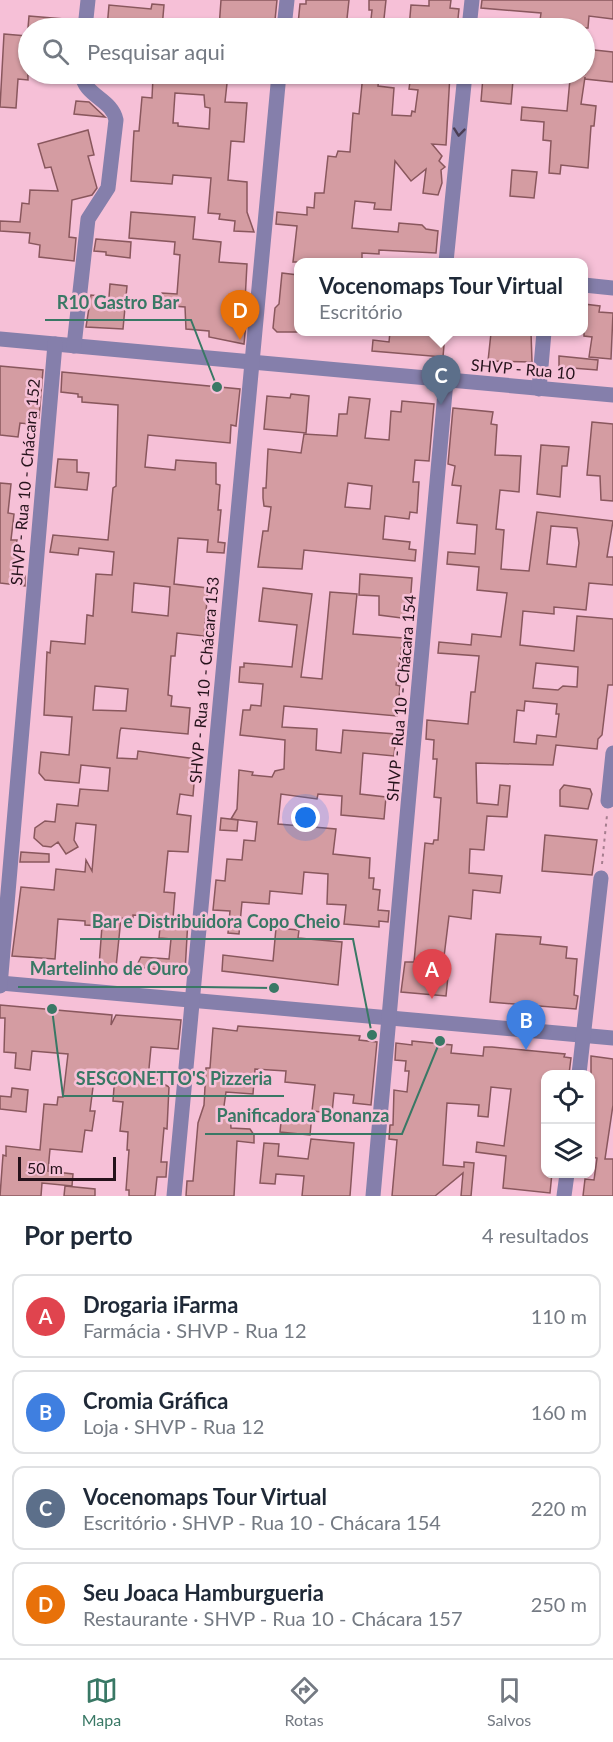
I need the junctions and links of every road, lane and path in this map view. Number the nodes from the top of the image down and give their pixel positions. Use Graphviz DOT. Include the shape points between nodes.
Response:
graph roads {
  1 [pos="88,0"];
  2 [pos="287,0"];
  3 [pos="472,0"];
  4 [pos="86,18"];
  5 [pos="285,18"];
  6 [pos="470,18"];
  7 [pos="86,84"];
  8 [pos="278,84"];
  9 [pos="464,84"];
  10 [pos="446,258"];
  11 [pos="588,285"];
  12 [pos="613,288"];
  13 [pos="544,336"];
  14 [pos="0,339"];
  15 [pos="55,344"];
  16 [pos="74,346"];
  17 [pos="252,364"];
  18 [pos="446,381"];
  19 [pos="539,389"];
  20 [pos="613,395"];
  21 [pos="613,753"];
  22 [pos="608,801"];
  23 [pos="601,878"];
  24 [pos="0,984"];
  25 [pos="193,1000"];
  26 [pos="390,1018"];
  27 [pos="585,1036"];
  28 [pos="613,1038"];
  29 [pos="580,1070"];
  30 [pos="566,1178"];
  31 [pos="174,1196"];
  32 [pos="373,1196"];
  33 [pos="564,1196"];
  1 -- 4 [label="street"];
  2 -- 5 [label="street"];
  3 -- 6 [label="street"];
  7 -- 16 [label="street" via="114,110 116,120 108,188 88,219"];
  8 -- 17 [label="street, SHVP - Rua 10 - Chácara 153"];
  9 -- 10 [label="street, one-way"];
  11 -- 12 [label="street"];
  13 -- 19 [label="street"];
  14 -- 15 [label="street, SHVP - Rua 10"];
  15 -- 16 [label="street, SHVP - Rua 10"];
  15 -- 24 [label="street, SHVP - Rua 10 - Chácara 152"];
  16 -- 17 [label="street, SHVP - Rua 10"];
  17 -- 18 [label="street, SHVP - Rua 10"];
  17 -- 25 [label="street, SHVP - Rua 10 - Chácara 153"];
  18 -- 19 [label="street, SHVP - Rua 10"];
  18 -- 26 [label="street, SHVP - Rua 10 - Chácara 154"];
  19 -- 20 [label="street, SHVP - Rua 10"];
  21 -- 22 [label="street"];
  22 -- 23 [label="path"];
  23 -- 27 [label="street"];
  24 -- 25 [label="street"];
  25 -- 26 [label="street"];
  25 -- 31 [label="street, SHVP - Rua 10 - Chácara 153"];
  26 -- 27 [label="street"];
  26 -- 32 [label="street, SHVP - Rua 10 - Chácara 154"];
  27 -- 28 [label="street"];
  27 -- 29 [label="street"];
  30 -- 33 [label="street"];
}
